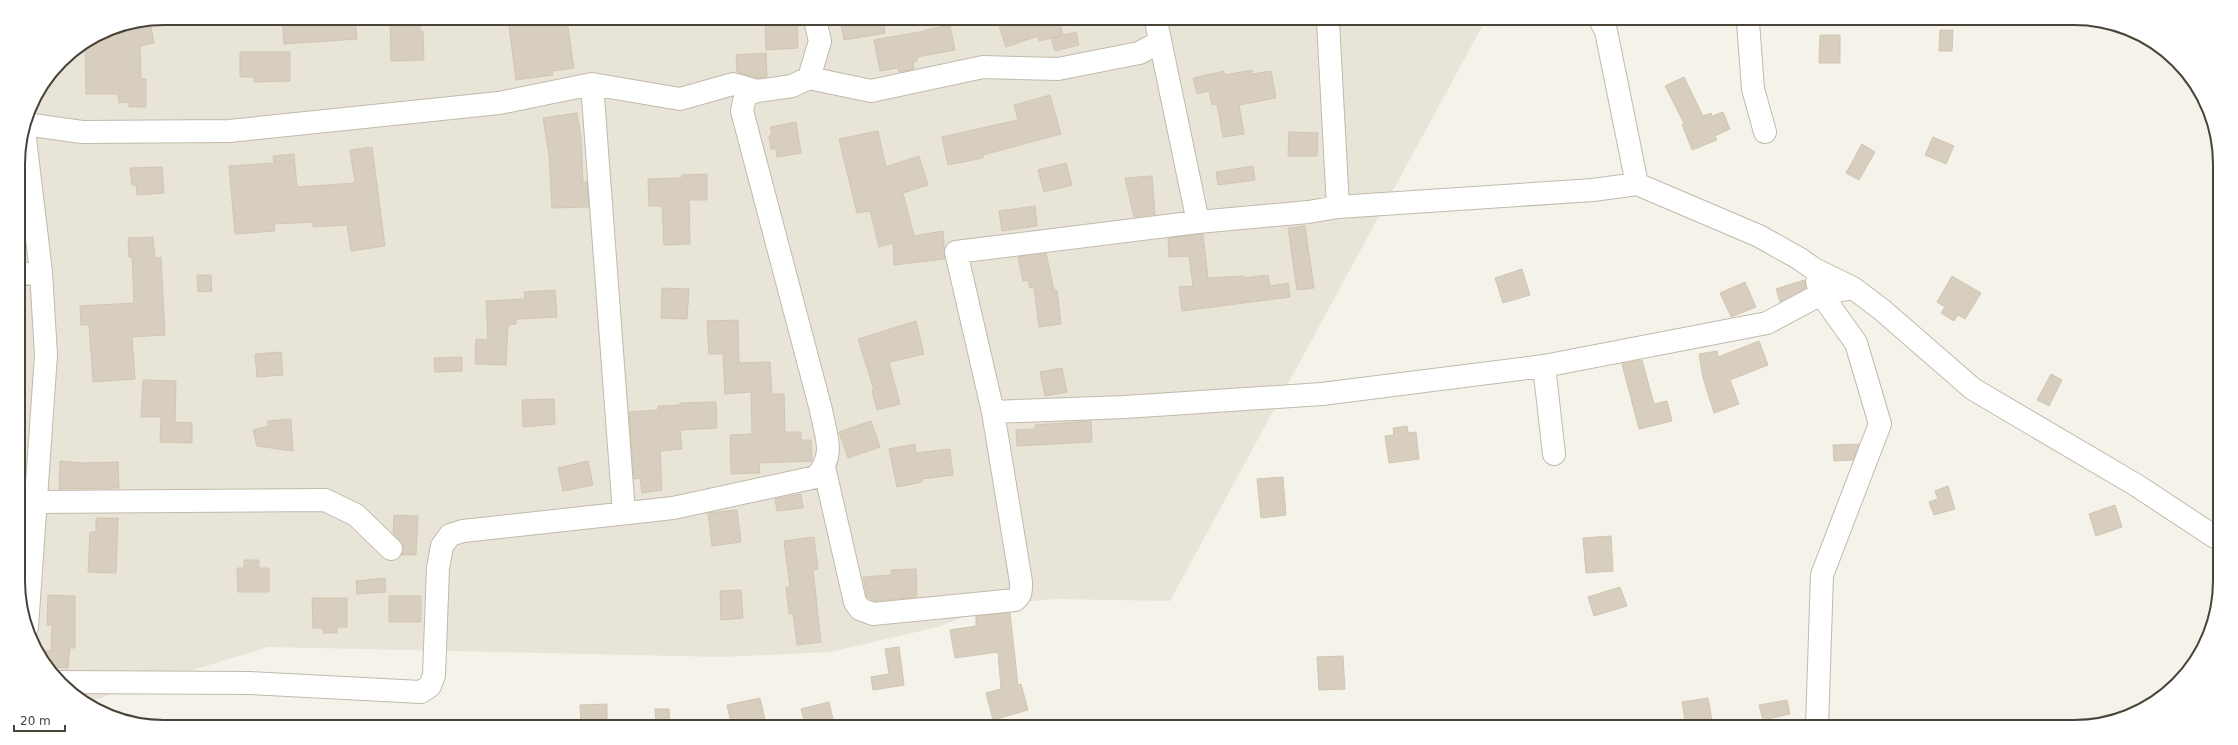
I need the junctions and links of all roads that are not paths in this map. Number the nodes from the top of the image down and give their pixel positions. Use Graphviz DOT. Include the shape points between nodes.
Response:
graph roads {
  1 [pos="816,25"];
  2 [pos="1157,25"];
  3 [pos="1328,25"];
  4 [pos="1603,25"];
  5 [pos="1748,25"];
  6 [pos="1160,42"];
  7 [pos="809,78"];
  8 [pos="592,84"];
  9 [pos="757,91"];
  10 [pos="31,125"];
  11 [pos="1765,132"];
  12 [pos="26,148"];
  13 [pos="1637,184"];
  14 [pos="1338,207"];
  15 [pos="1198,222"];
  16 [pos="1814,269"];
  17 [pos="41,272"];
  18 [pos="25,273"];
  19 [pos="1853,288"];
  20 [pos="1820,294"];
  21 [pos="1544,366"];
  22 [pos="993,412"];
  23 [pos="1554,454"];
  24 [pos="824,467"];
  25 [pos="35,502"];
  26 [pos="624,513"];
  27 [pos="2213,536"];
  28 [pos="391,549"];
  29 [pos="28,609"];
  30 [pos="69,682"];
  31 [pos="1817,720"];
  1 -- 7 [label="street" via="820,41"];
  2 -- 6 [label="street"];
  3 -- 14 [label="street"];
  4 -- 13 [label="street"];
  5 -- 11 [label="street" via="1753,89"];
  6 -- 7 [label="street" via="1139,53 1058,69 983,67 871,91"];
  6 -- 15 [label="street"];
  7 -- 9 [label="street" via="792,86"];
  8 -- 9 [label="street" via="680,99 733,84"];
  8 -- 10 [label="street" via="499,103 229,131 82,132"];
  8 -- 26 [label="street"];
  9 -- 24 [label="street" via="748,94 742,111 821,410 829,454"];
  12 -- 17 [label="street"];
  13 -- 14 [label="street" via="1593,190"];
  13 -- 16 [label="street" via="1759,236"];
  14 -- 15 [label="street"];
  15 -- 22 [label="street" via="956,252"];
  16 -- 19 [label="street"];
  16 -- 20 [label="street"];
  17 -- 18 [label="street"];
  17 -- 25 [label="street" via="46,355"];
  19 -- 20 [label="street"];
  19 -- 27 [label="street" via="1973,389 2136,485"];
  20 -- 21 [label="street" via="1767,323"];
  20 -- 31 [label="street" via="1856,343 1880,424 1822,575"];
  21 -- 22 [label="street" via="1322,394 1125,407"];
  21 -- 23 [label="street"];
  22 -- 24 [label="street" via="1022,590 1015,600 873,614 860,609 855,602"];
  24 -- 26 [label="street" via="816,477 673,508"];
  25 -- 28 [label="street" via="324,500 356,515"];
  25 -- 29 [label="street"];
  26 -- 30 [label="street" via="463,531 450,535 442,546 438,568 434,675 430,686 421,692 250,683"];
}
